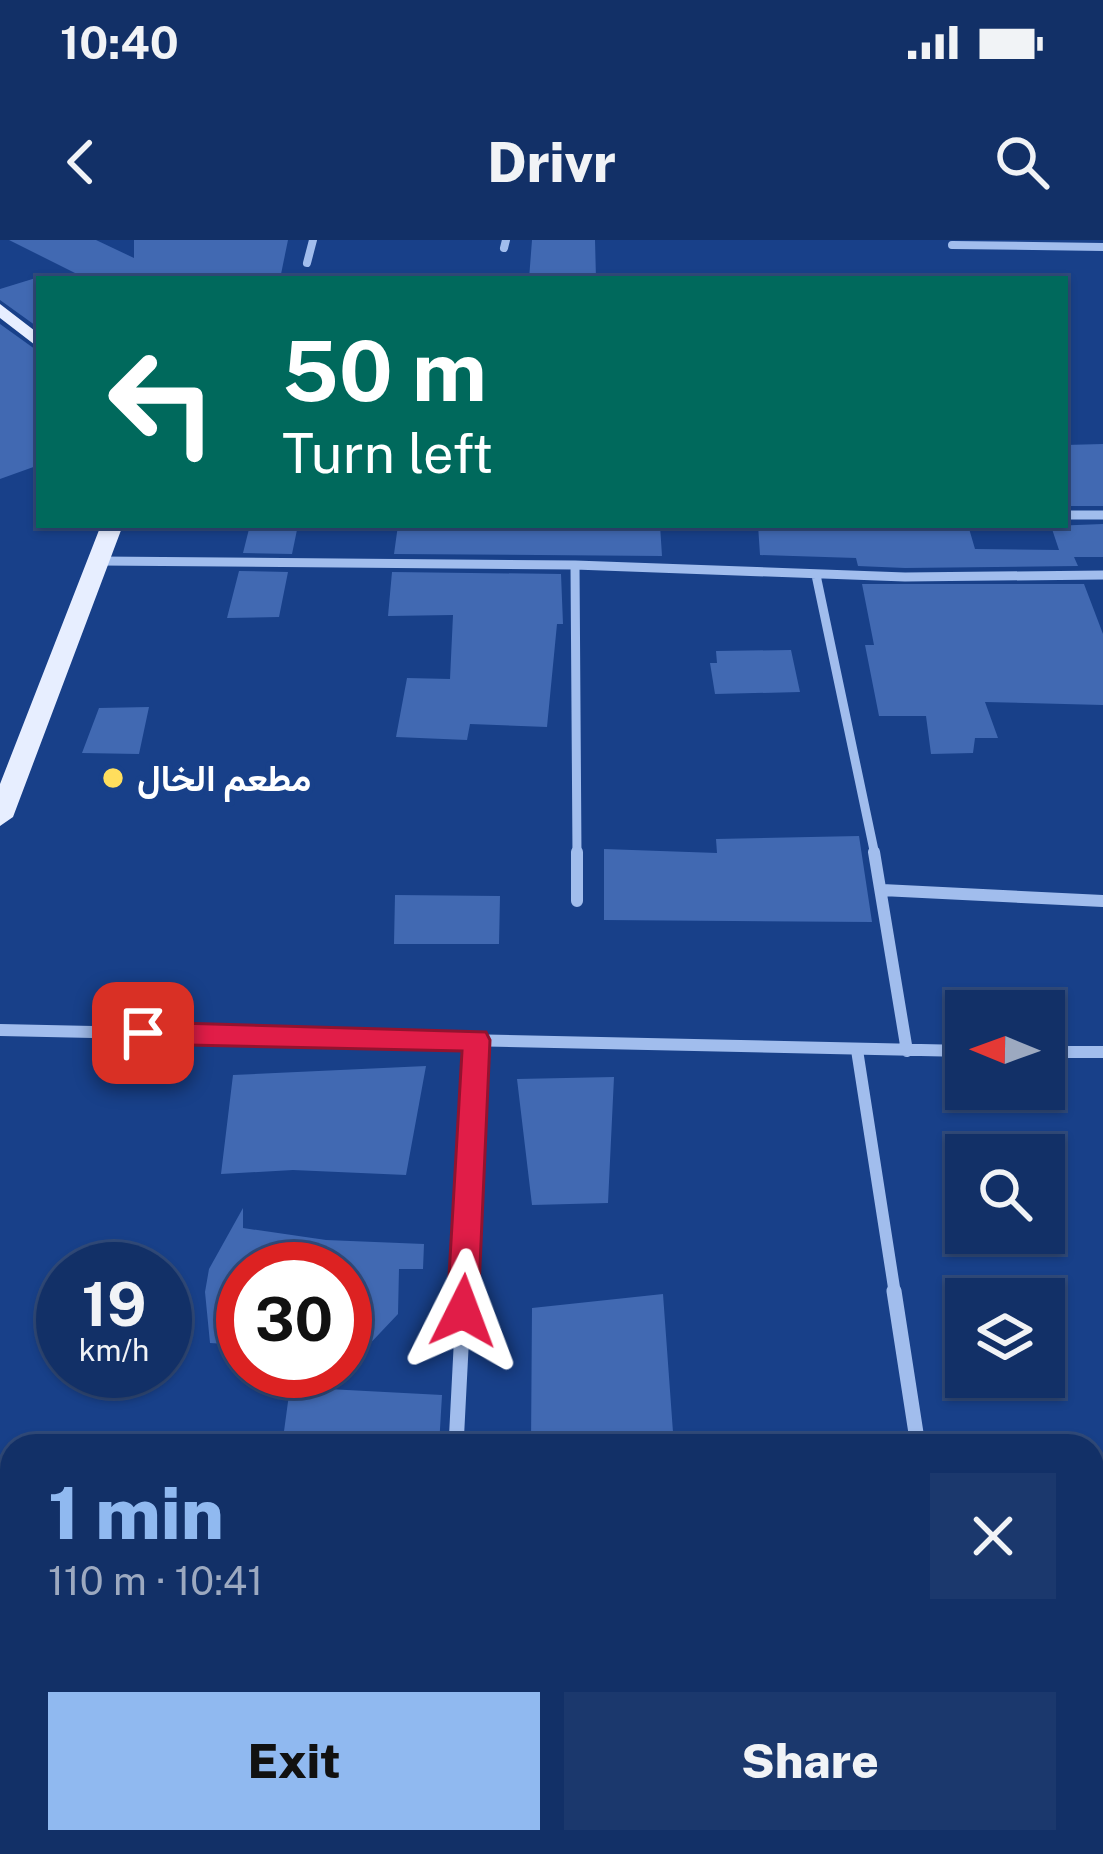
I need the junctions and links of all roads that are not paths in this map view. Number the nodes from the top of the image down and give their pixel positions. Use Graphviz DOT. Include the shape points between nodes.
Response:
graph roads {
  1 [pos="314,240"];
  2 [pos="952,245"];
  3 [pos="1103,248"];
  4 [pos="307,263"];
  5 [pos="0,309"];
  6 [pos="36,341"];
  7 [pos="1068,515"];
  8 [pos="1103,515"];
  9 [pos="111,528"];
  10 [pos="100,560"];
  11 [pos="575,565"];
  12 [pos="816,575"];
  13 [pos="1103,575"];
  14 [pos="0,818"];
  15 [pos="881,890"];
  16 [pos="577,901"];
  17 [pos="1103,901"];
  18 [pos="0,1030"];
  19 [pos="476,1040"];
  20 [pos="856,1050"];
  21 [pos="907,1051"];
  22 [pos="945,1052"];
  23 [pos="1065,1052"];
  24 [pos="1103,1052"];
  25 [pos="457,1434"];
  26 [pos="917,1434"];
  1 -- 4 [label="street"];
  2 -- 3 [label="street"];
  5 -- 6 [label="main road"];
  7 -- 8 [label="street"];
  9 -- 10 [label="main road"];
  10 -- 11 [label="street"];
  10 -- 14 [label="main road"];
  11 -- 12 [label="street"];
  11 -- 16 [label="street"];
  12 -- 13 [label="street"];
  12 -- 15 [label="street"];
  15 -- 17 [label="street"];
  15 -- 21 [label="street"];
  18 -- 19 [label="street"];
  19 -- 20 [label="street"];
  19 -- 25 [label="street"];
  20 -- 21 [label="street"];
  20 -- 26 [label="street"];
  21 -- 22 [label="street"];
  23 -- 24 [label="street"];
}
